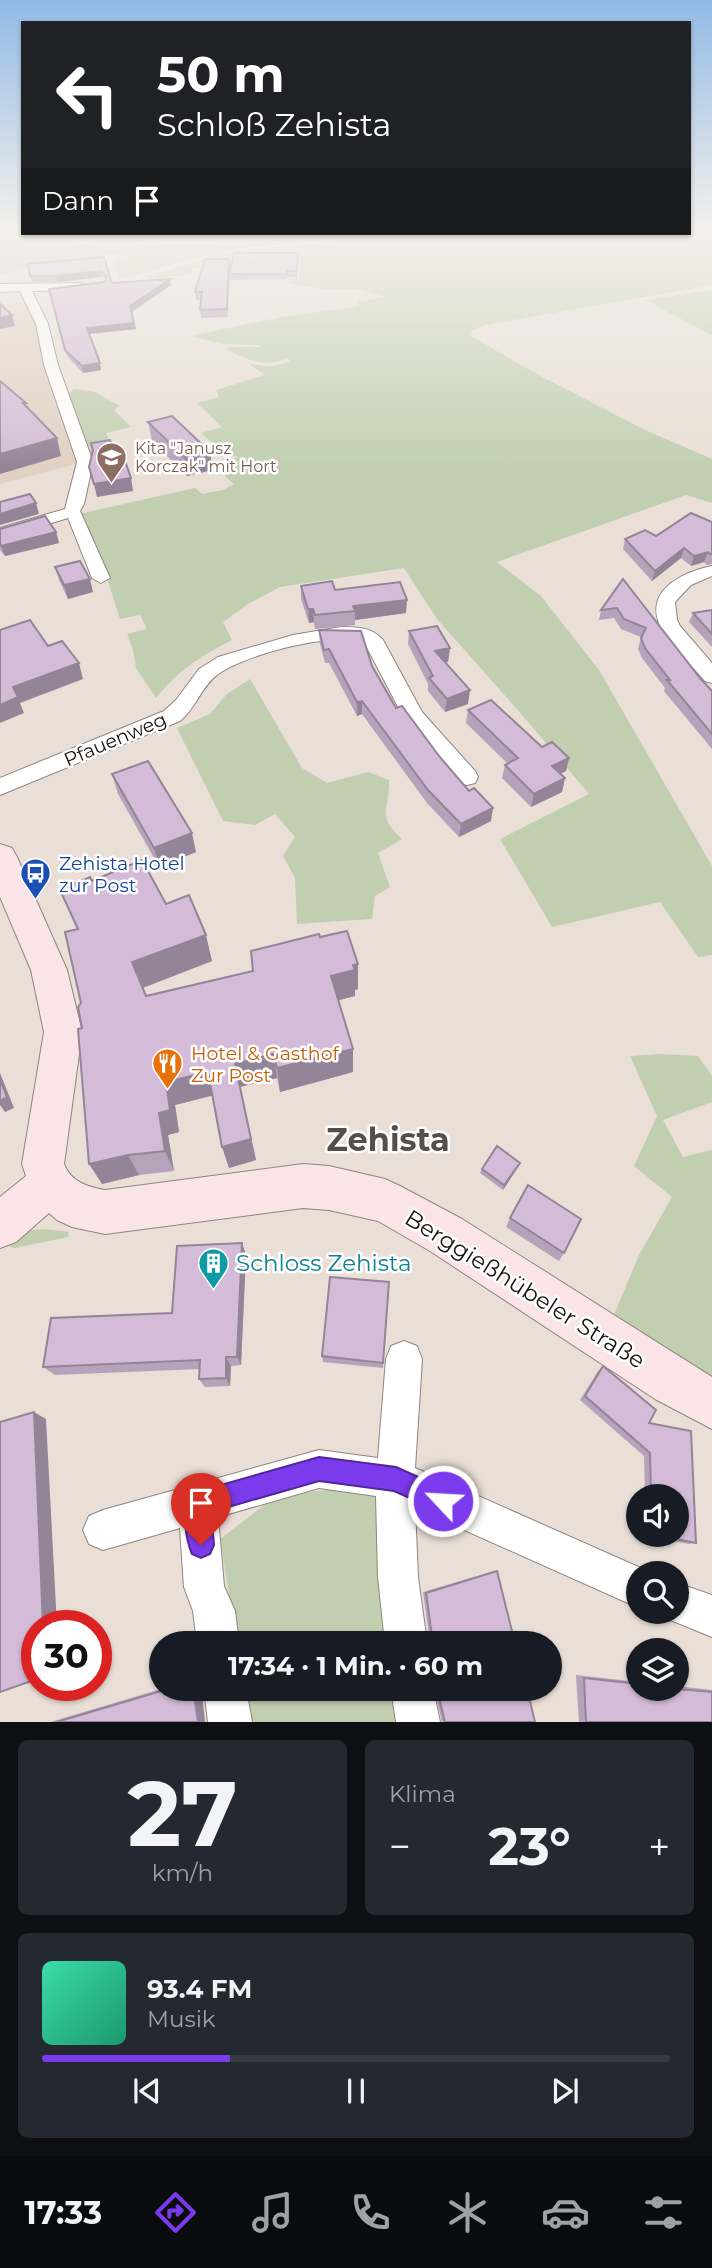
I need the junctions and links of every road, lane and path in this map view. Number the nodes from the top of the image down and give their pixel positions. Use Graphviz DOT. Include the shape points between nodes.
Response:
graph roads {
  1 [pos="34,309"];
  2 [pos="71,512"];
  3 [pos="0,534"];
  4 [pos="712,571"];
  5 [pos="102,578"];
  6 [pos="712,676"];
  7 [pos="467,777"];
  8 [pos="0,787"];
  9 [pos="0,858"];
  10 [pos="50,1184"];
  11 [pos="0,1226"];
  12 [pos="404,1359"];
  13 [pos="712,1404"];
  14 [pos="396,1479"];
  15 [pos="198,1503"];
  16 [pos="103,1530"];
  17 [pos="626,1582"];
  18 [pos="689,1607"];
  19 [pos="712,1616"];
  20 [pos="216,1631"];
  21 [pos="405,1631"];
  22 [pos="227,1701"];
  23 [pos="414,1701"];
  24 [pos="230,1722"];
  25 [pos="418,1722"];
  1 -- 2 [label="street" via="85,462"];
  2 -- 3 [label="street"];
  2 -- 5 [label="street"];
  4 -- 6 [label="street" via="679,583 666,602 672,629"];
  7 -- 8 [label="street, Pfauenweg" via="414,717 372,638 359,631 288,641 215,667 172,716"];
  9 -- 10 [label="main road" via="49,971 63,1032 43,1164"];
  10 -- 11 [label="main road"];
  10 -- 13 [label="main road, Berggießhübeler Straße" via="72,1205 105,1212 303,1186 386,1201"];
  12 -- 14 [label="street"];
  14 -- 15 [label="street" via="319,1469"];
  14 -- 17 [label="street"];
  14 -- 21 [label="street" via="398,1577"];
  15 -- 16 [label="street"];
  15 -- 20 [label="street" via="204,1587"];
  18 -- 19 [label="street"];
  22 -- 24 [label="street"];
  23 -- 25 [label="street"];
}
